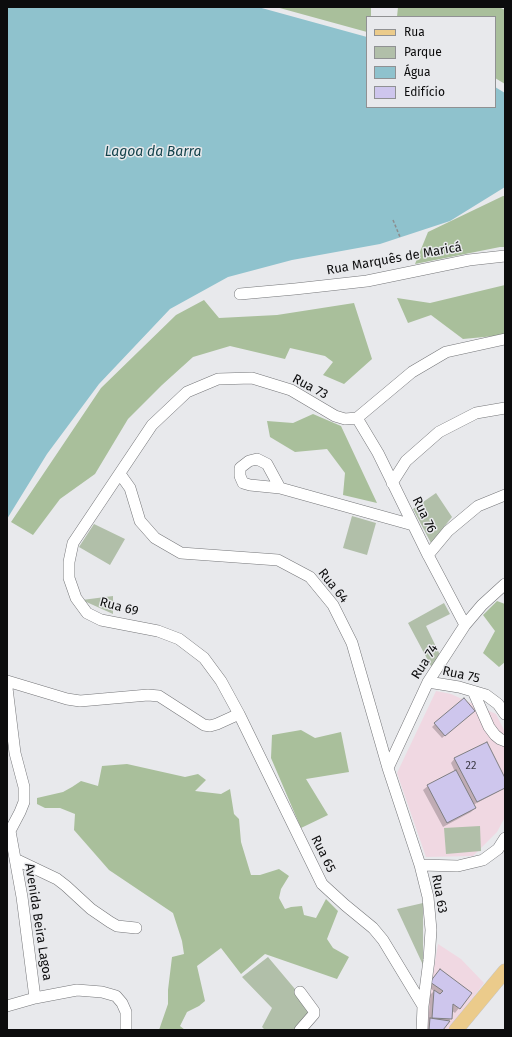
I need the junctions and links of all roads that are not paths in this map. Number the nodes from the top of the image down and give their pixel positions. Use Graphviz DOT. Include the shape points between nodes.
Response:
graph roads {
  1 [pos="505,256"];
  2 [pos="240,294"];
  3 [pos="505,339"];
  4 [pos="505,408"];
  5 [pos="357,418"];
  6 [pos="120,474"];
  7 [pos="392,483"];
  8 [pos="280,488"];
  9 [pos="505,495"];
  10 [pos="413,525"];
  11 [pos="428,555"];
  12 [pos="505,584"];
  13 [pos="466,625"];
  14 [pos="7,681"];
  15 [pos="428,682"];
  16 [pos="7,688"];
  17 [pos="472,691"];
  18 [pos="239,714"];
  19 [pos="505,714"];
  20 [pos="505,741"];
  21 [pos="388,768"];
  22 [pos="9,830"];
  23 [pos="505,838"];
  24 [pos="15,859"];
  25 [pos="420,865"];
  26 [pos="136,928"];
  27 [pos="505,971"];
  28 [pos="300,992"];
  29 [pos="35,998"];
  30 [pos="7,1006"];
  31 [pos="423,1006"];
  32 [pos="423,1028"];
  33 [pos="126,1030"];
  34 [pos="300,1030"];
  35 [pos="456,1030"];
  1 -- 2 [label="street, Rua Marquês de Maricá" via="469,260 367,281"];
  3 -- 5 [label="street" via="446,352 412,372"];
  4 -- 7 [label="street" via="476,413 440,432 406,461"];
  5 -- 6 [label="street, Rua 73" via="345,419 335,416 291,390 252,378 218,379 187,392 152,425"];
  5 -- 7 [label="street, Rua 76"];
  6 -- 18 [label="street, Rua 69" via="73,543 69,578 76,598 87,613 102,620 158,631 179,639 204,658 221,680"];
  6 -- 21 [label="street, Rua 64" via="130,488 140,520 155,538 181,553 278,560 310,577 333,605 352,643"];
  7 -- 10 [label="street, Rua 76"];
  8 -- 10 [label="street"];
  9 -- 11 [label="street" via="478,506 448,531"];
  10 -- 11 [label="street, Rua 76"];
  11 -- 13 [label="street, Rua 76"];
  12 -- 13 [label="street, Rua 74" via="482,605"];
  13 -- 15 [label="street, Rua 74"];
  14 -- 18 [label="street" via="80,701 159,696 204,725 210,726"];
  15 -- 17 [label="street, Rua 75"];
  15 -- 21 [label="street, Rua 74"];
  16 -- 22 [label="street" via="15,753 24,787 24,802"];
  17 -- 19 [label="street, Rua 75" via="486,695 498,704"];
  17 -- 20 [label="street" via="494,735"];
  18 -- 31 [label="street, Rua 65" via="322,884 373,928 383,940"];
  21 -- 25 [label="street, Rua 63"];
  22 -- 24 [label="street, Avenida Beira Lagoa"];
  23 -- 25 [label="street" via="498,849 483,860 458,866"];
  24 -- 26 [label="street" via="57,879 91,909 117,926"];
  24 -- 29 [label="street, Avenida Beira Lagoa"];
  25 -- 31 [label="street, Rua 63" via="428,897 431,930"];
  27 -- 35 [label="main road"];
  28 -- 34 [label="street" via="314,1014"];
  29 -- 30 [label="street"];
  29 -- 33 [label="street, Avenida Beira Lagoa" via="76,990 116,996 126,1012"];
  31 -- 32 [label="street, Rua 63"];
}
